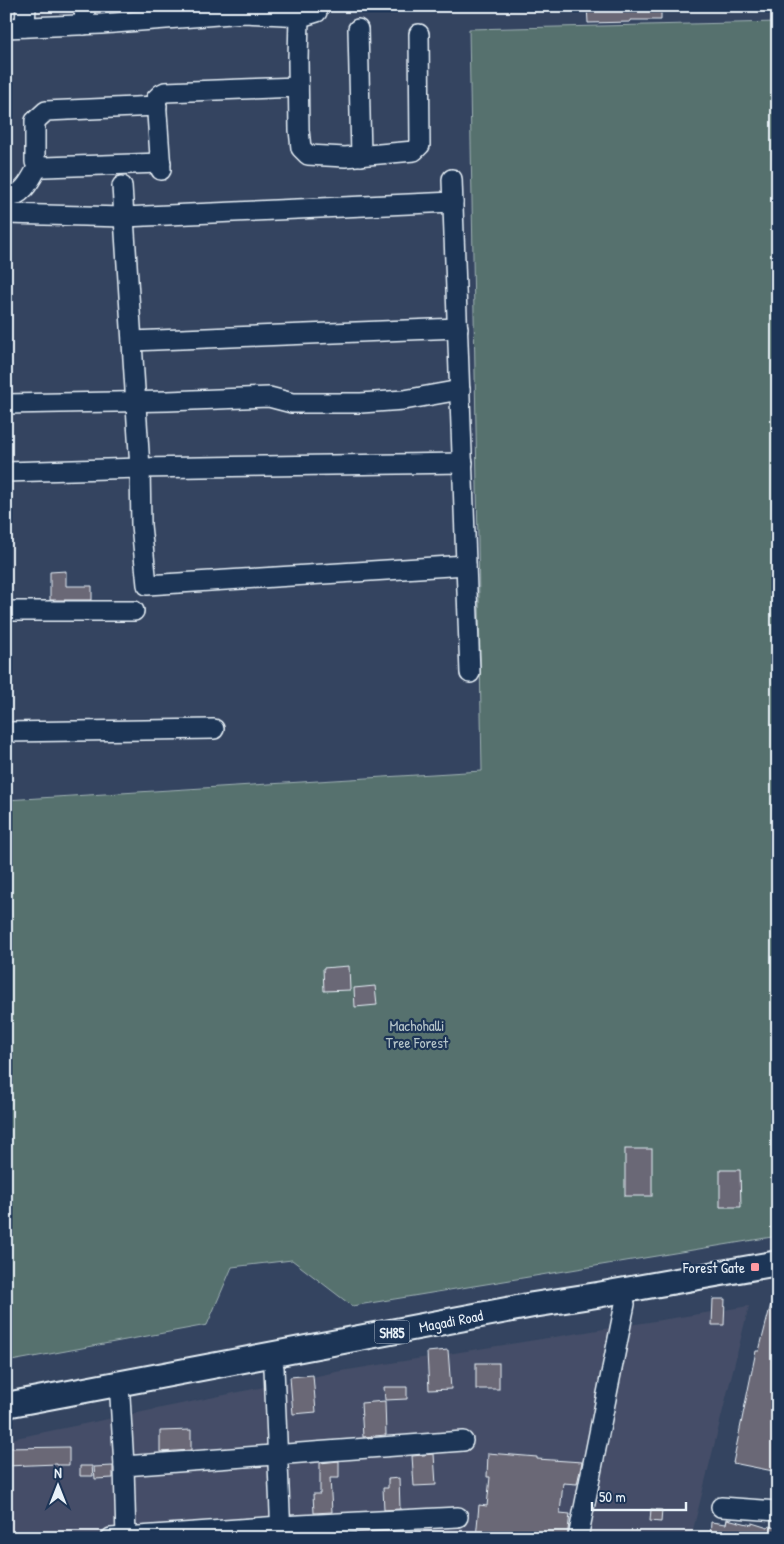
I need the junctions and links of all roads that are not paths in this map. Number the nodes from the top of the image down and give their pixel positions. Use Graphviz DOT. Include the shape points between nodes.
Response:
graph roads {
  1 [pos="26,6"];
  2 [pos="316,6"];
  3 [pos="228,10"];
  4 [pos="84,16"];
  5 [pos="299,16"];
  6 [pos="25,27"];
  7 [pos="6,28"];
  8 [pos="358,29"];
  9 [pos="419,34"];
  10 [pos="298,87"];
  11 [pos="157,106"];
  12 [pos="361,156"];
  13 [pos="38,166"];
  14 [pos="452,179"];
  15 [pos="122,186"];
  16 [pos="6,197"];
  17 [pos="453,202"];
  18 [pos="6,214"];
  19 [pos="124,217"];
  20 [pos="458,328"];
  21 [pos="132,341"];
  22 [pos="460,390"];
  23 [pos="136,402"];
  24 [pos="6,404"];
  25 [pos="463,463"];
  26 [pos="140,468"];
  27 [pos="6,472"];
  28 [pos="466,565"];
  29 [pos="6,611"];
  30 [pos="134,611"];
  31 [pos="470,674"];
  32 [pos="214,729"];
  33 [pos="6,732"];
  34 [pos="778,1263"];
  35 [pos="778,1277"];
  36 [pos="625,1304"];
  37 [pos="274,1368"];
  38 [pos="120,1397"];
  39 [pos="6,1405"];
  40 [pos="6,1419"];
  41 [pos="463,1441"];
  42 [pos="278,1456"];
  43 [pos="124,1466"];
  44 [pos="721,1508"];
  45 [pos="778,1510"];
  46 [pos="458,1517"];
  47 [pos="280,1532"];
  48 [pos="121,1537"];
  49 [pos="578,1538"];
  1 -- 6 [label="street"];
  2 -- 5 [label="street" via="316,12"];
  3 -- 4 [label="street"];
  3 -- 5 [label="street"];
  4 -- 6 [label="street"];
  5 -- 10 [label="street"];
  6 -- 7 [label="street"];
  8 -- 12 [label="street"];
  9 -- 12 [label="street" via="420,145 414,151"];
  10 -- 11 [label="street" via="165,92 156,100"];
  10 -- 12 [label="street" via="301,148 308,155"];
  11 -- 13 [label="street" via="46,111 35,121 35,162"];
  11 -- 13 [label="street" via="161,167"];
  13 -- 16 [label="street" via="21,192"];
  14 -- 17 [label="street"];
  15 -- 19 [label="street"];
  17 -- 19 [label="street"];
  17 -- 20 [label="street"];
  18 -- 19 [label="street"];
  19 -- 21 [label="street"];
  20 -- 21 [label="street"];
  20 -- 22 [label="street"];
  21 -- 23 [label="street"];
  22 -- 23 [label="street" via="404,400 361,403 292,403 269,398"];
  22 -- 25 [label="street"];
  23 -- 24 [label="street"];
  23 -- 26 [label="street"];
  25 -- 26 [label="street"];
  25 -- 28 [label="street"];
  26 -- 27 [label="street"];
  26 -- 28 [label="street" via="147,585"];
  28 -- 31 [label="street"];
  29 -- 30 [label="street"];
  32 -- 33 [label="street"];
  34 -- 39 [label="main road, Magadi Road / SH85" via="533,1305"];
  35 -- 36 [label="main road, Magadi Road / SH85"];
  36 -- 37 [label="main road, Magadi Road / SH85"];
  36 -- 49 [label="street"];
  37 -- 38 [label="main road, Magadi Road / SH85"];
  37 -- 42 [label="street"];
  38 -- 40 [label="main road, Magadi Road / SH85"];
  38 -- 43 [label="street"];
  41 -- 42 [label="street"];
  42 -- 43 [label="street"];
  42 -- 47 [label="street"];
  43 -- 48 [label="street"];
  44 -- 45 [label="street"];
  46 -- 47 [label="street"];
  47 -- 48 [label="street"];
}
